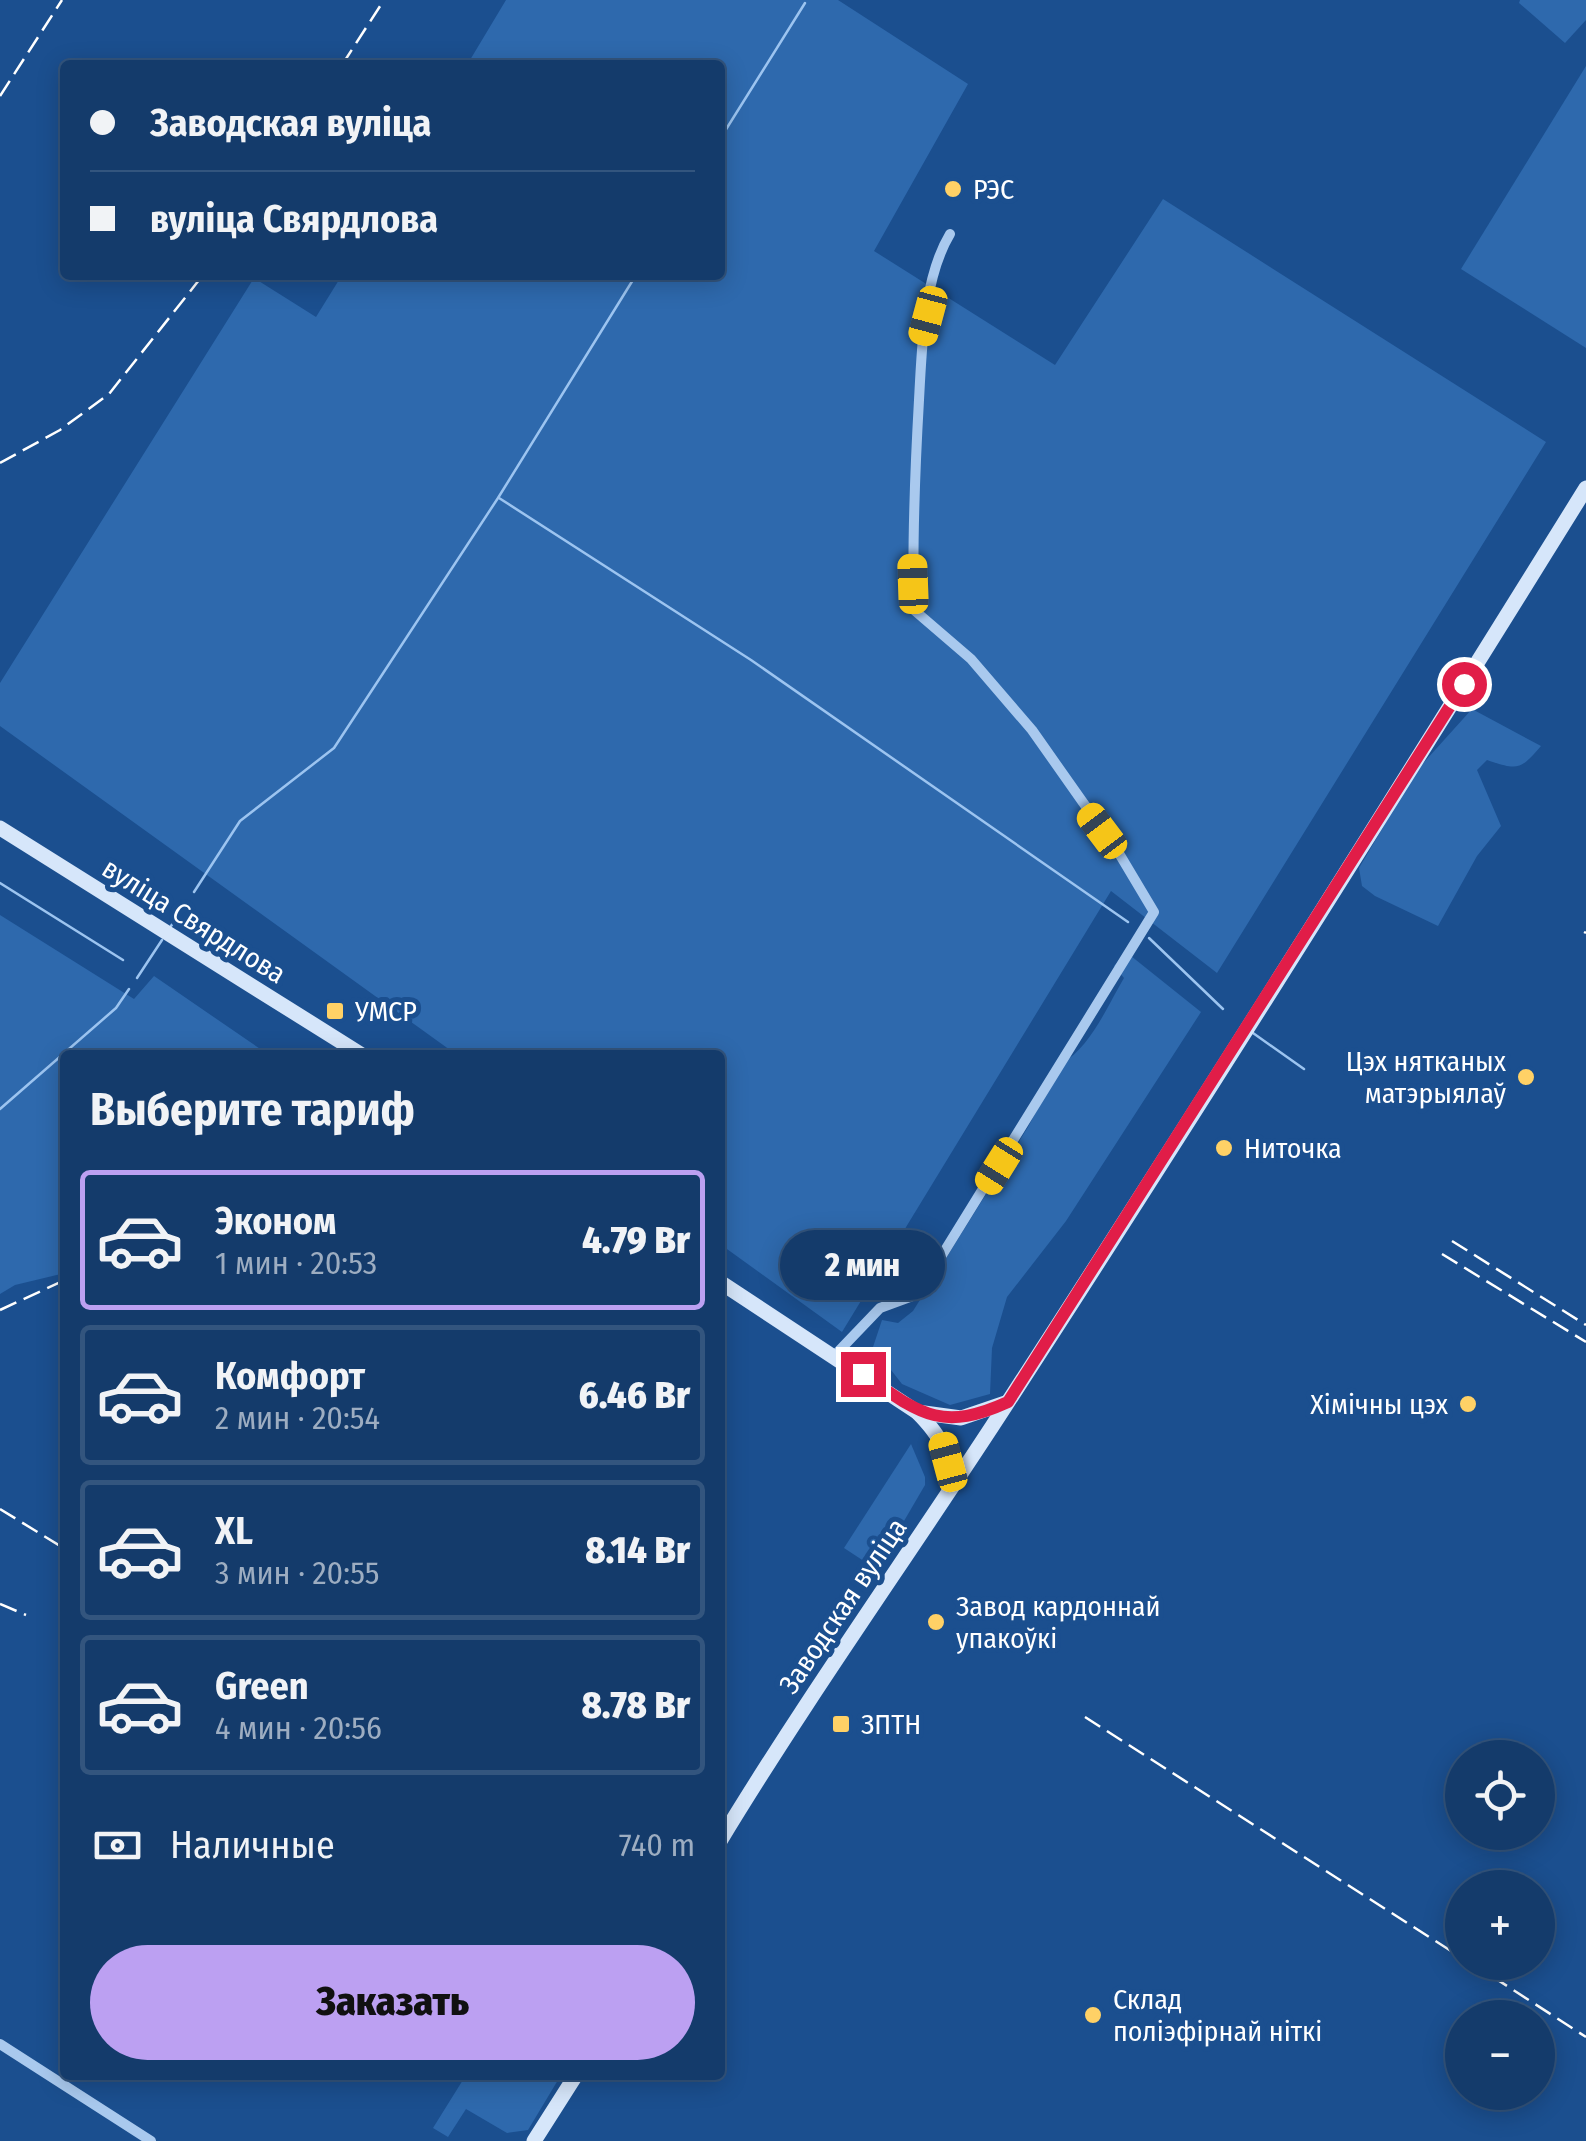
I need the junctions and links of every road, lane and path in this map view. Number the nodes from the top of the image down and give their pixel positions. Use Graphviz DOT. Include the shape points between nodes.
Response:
graph roads {
  1 [pos="950,234"];
  2 [pos="1586,488"];
  3 [pos="0,828"];
  4 [pos="354,1050"];
  5 [pos="725,1285"];
  6 [pos="835,1355"];
  7 [pos="1008,1402"];
  8 [pos="918,1412"];
  9 [pos="949,1490"];
  10 [pos="725,1832"];
  11 [pos="0,2044"];
  12 [pos="573,2080"];
  13 [pos="151,2141"];
  14 [pos="534,2141"];
  1 -- 6 [label="street" via="938,254 921,344 914,610 970,658 1032,730 1154,912 918,1294 880,1308"];
  2 -- 7 [label="main road, Заводская вуліца"];
  3 -- 4 [label="main road, вуліца Свярдлова"];
  5 -- 6 [label="main road"];
  6 -- 8 [label="main road"];
  7 -- 8 [label="main road" via="962,1418"];
  7 -- 9 [label="main road, Заводская вуліца"];
  8 -- 9 [label="main road" via="942,1440"];
  9 -- 10 [label="main road, Заводская вуліца"];
  11 -- 13 [label="street"];
  12 -- 14 [label="main road"];
}
